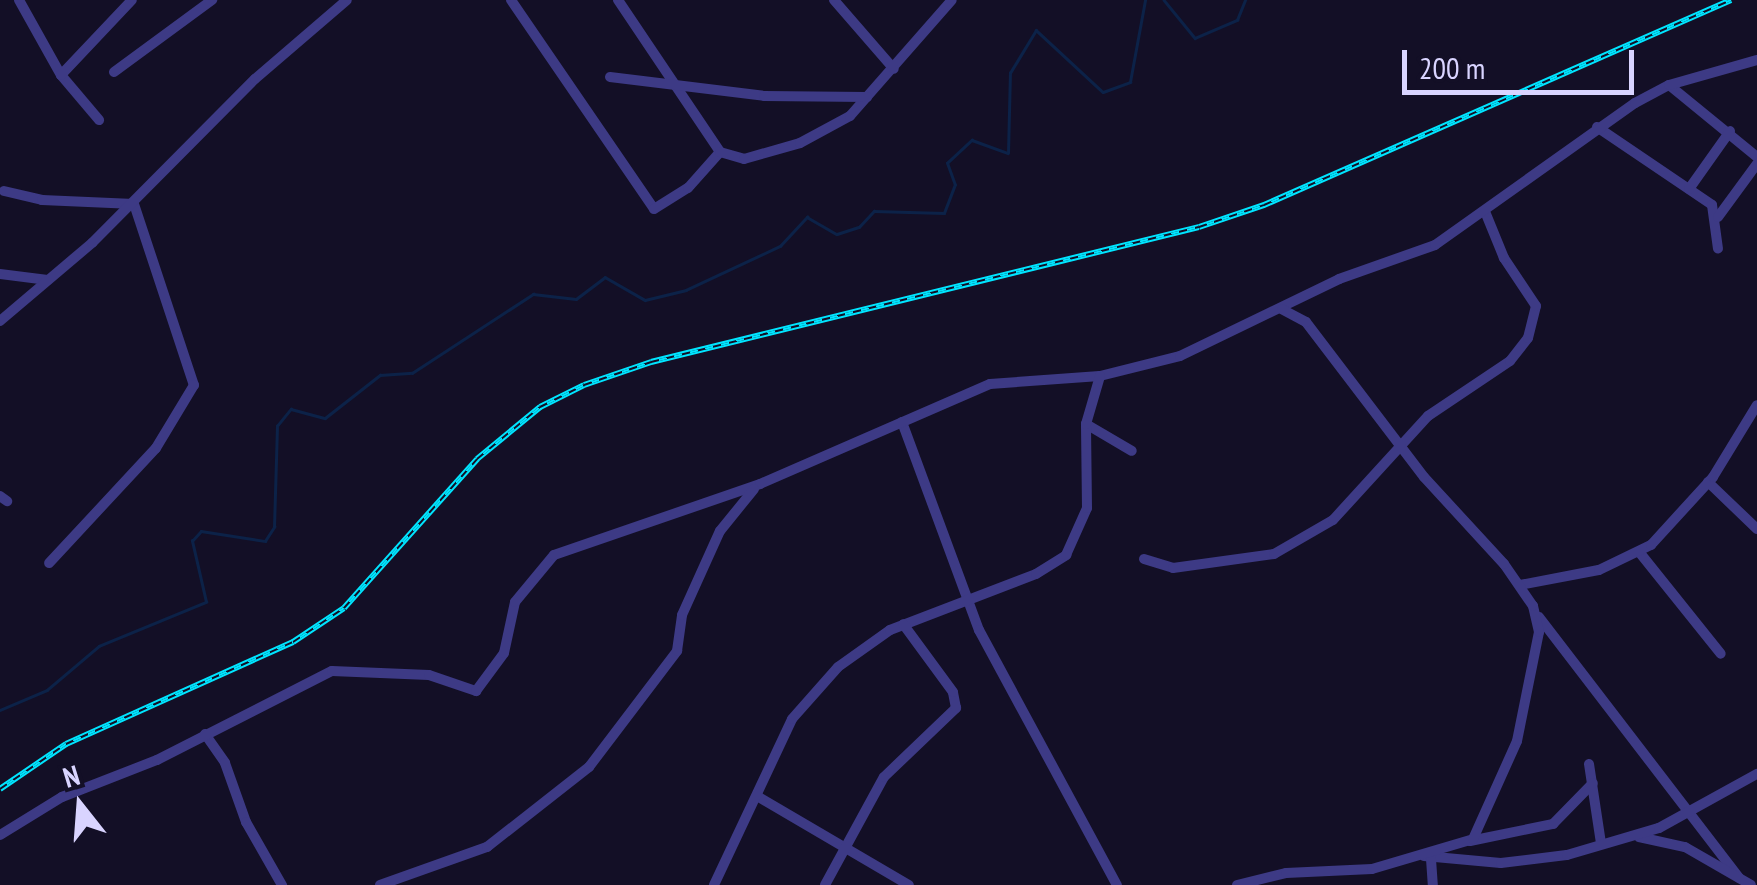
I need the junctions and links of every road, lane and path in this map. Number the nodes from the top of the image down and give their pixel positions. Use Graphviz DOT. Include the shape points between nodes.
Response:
graph roads {
  1 [pos="19,0"];
  2 [pos="132,0"];
  3 [pos="212,0"];
  4 [pos="322,0"];
  5 [pos="347,0"];
  6 [pos="512,0"];
  7 [pos="618,0"];
  8 [pos="834,0"];
  9 [pos="952,0"];
  10 [pos="336,8"];
  11 [pos="1757,60"];
  12 [pos="894,68"];
  13 [pos="114,72"];
  14 [pos="61,75"];
  15 [pos="610,77"];
  16 [pos="1669,86"];
  17 [pos="681,88"];
  18 [pos="870,96"];
  19 [pos="99,120"];
  20 [pos="1597,127"];
  21 [pos="1730,132"];
  22 [pos="720,152"];
  23 [pos="1757,161"];
  24 [pos="1689,188"];
  25 [pos="4,190"];
  26 [pos="134,204"];
  27 [pos="1486,214"];
  28 [pos="1718,216"];
  29 [pos="1718,250"];
  30 [pos="0,274"];
  31 [pos="48,280"];
  32 [pos="1314,292"];
  33 [pos="1282,309"];
  34 [pos="0,321"];
  35 [pos="1306,322"];
  36 [pos="1100,376"];
  37 [pos="1757,405"];
  38 [pos="902,422"];
  39 [pos="1086,424"];
  40 [pos="1402,449"];
  41 [pos="1132,450"];
  42 [pos="1708,482"];
  43 [pos="760,484"];
  44 [pos="1757,529"];
  45 [pos="1640,553"];
  46 [pos="1144,560"];
  47 [pos="49,563"];
  48 [pos="1520,585"];
  49 [pos="968,598"];
  50 [pos="1538,616"];
  51 [pos="903,624"];
  52 [pos="1721,654"];
  53 [pos="205,734"];
  54 [pos="1589,764"];
  55 [pos="1757,774"];
  56 [pos="1593,782"];
  57 [pos="757,796"];
  58 [pos="1691,812"];
  59 [pos="0,835"];
  60 [pos="1632,838"];
  61 [pos="1469,841"];
  62 [pos="1600,843"];
  63 [pos="846,847"];
  64 [pos="1427,857"];
  65 [pos="1739,878"];
  66 [pos="1757,884"];
  67 [pos="282,885"];
  68 [pos="380,885"];
  69 [pos="714,885"];
  70 [pos="825,885"];
  71 [pos="909,885"];
  72 [pos="1117,885"];
  73 [pos="1237,885"];
  74 [pos="1432,885"];
  1 -- 14 [label="street"];
  2 -- 14 [label="street"];
  3 -- 13 [label="street"];
  4 -- 10 [label="street"];
  5 -- 10 [label="street"];
  6 -- 22 [label="street" via="654,208 688,188"];
  7 -- 17 [label="street"];
  8 -- 12 [label="street"];
  9 -- 12 [label="street"];
  10 -- 26 [label="street" via="222,111"];
  11 -- 16 [label="street"];
  12 -- 18 [label="street"];
  14 -- 19 [label="street"];
  15 -- 17 [label="street"];
  16 -- 20 [label="street"];
  16 -- 21 [label="street"];
  17 -- 18 [label="street" via="850,101"];
  17 -- 22 [label="street"];
  18 -- 22 [label="street" via="839,123 787,148 744,159"];
  20 -- 24 [label="street"];
  20 -- 27 [label="street"];
  21 -- 23 [label="street"];
  21 -- 24 [label="street"];
  23 -- 28 [label="street"];
  24 -- 28 [label="street"];
  25 -- 26 [label="street" via="42,200"];
  26 -- 31 [label="street"];
  26 -- 47 [label="street" via="193,391 156,448"];
  27 -- 32 [label="street" via="1435,246"];
  27 -- 40 [label="street" via="1504,258 1536,303 1535,319 1510,360 1433,411"];
  28 -- 29 [label="street"];
  30 -- 31 [label="street"];
  31 -- 34 [label="street"];
  32 -- 33 [label="street"];
  32 -- 35 [label="street"];
  33 -- 35 [label="street"];
  33 -- 36 [label="street" via="1180,356"];
  35 -- 40 [label="street"];
  36 -- 38 [label="street" via="990,384"];
  36 -- 39 [label="street"];
  37 -- 42 [label="street"];
  38 -- 43 [label="street"];
  38 -- 49 [label="street"];
  39 -- 41 [label="street"];
  39 -- 49 [label="street" via="1087,508 1066,554 1036,574"];
  40 -- 46 [label="street" via="1333,520 1270,556 1174,568"];
  40 -- 48 [label="street"];
  42 -- 44 [label="street"];
  42 -- 45 [label="street"];
  43 -- 53 [label="street" via="548,559 515,602 504,654 476,691 428,675 345,669"];
  43 -- 68 [label="street" via="720,531 682,614 677,651 589,767 487,847"];
  45 -- 48 [label="street" via="1600,570"];
  45 -- 52 [label="street"];
  48 -- 50 [label="street"];
  49 -- 51 [label="street"];
  49 -- 72 [label="street" via="1050,770"];
  50 -- 58 [label="street"];
  50 -- 61 [label="street" via="1517,742"];
  51 -- 57 [label="street" via="851,655 798,711"];
  51 -- 63 [label="street" via="953,692 956,708 884,777"];
  53 -- 59 [label="street" via="62,797"];
  53 -- 67 [label="street"];
  54 -- 56 [label="street"];
  55 -- 58 [label="street"];
  56 -- 61 [label="street" via="1553,824"];
  56 -- 62 [label="street"];
  57 -- 63 [label="street"];
  57 -- 69 [label="street"];
  58 -- 60 [label="street"];
  58 -- 65 [label="street"];
  60 -- 62 [label="street"];
  60 -- 65 [label="street" via="1685,847"];
  61 -- 64 [label="street"];
  62 -- 64 [label="street" via="1541,859"];
  63 -- 70 [label="street"];
  63 -- 71 [label="street"];
  64 -- 73 [label="street"];
  64 -- 74 [label="street"];
  65 -- 66 [label="street"];
}
